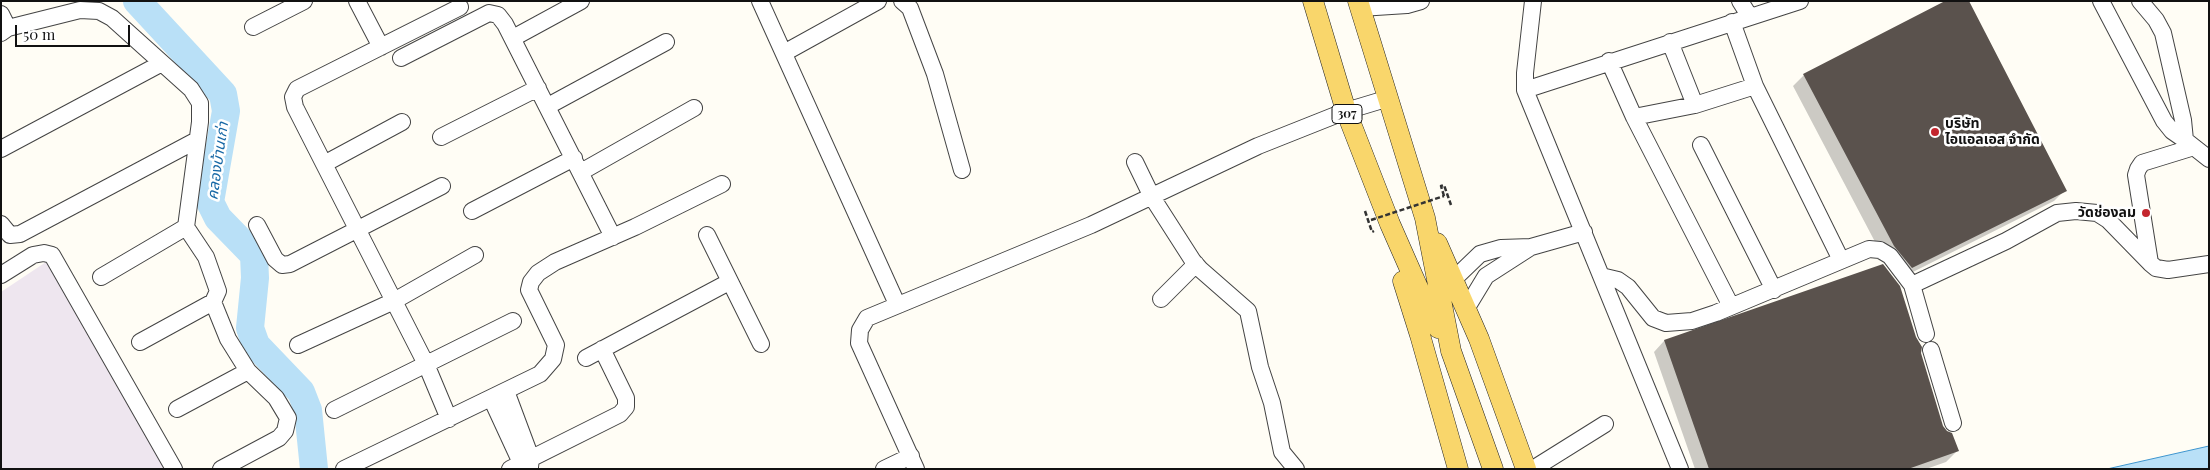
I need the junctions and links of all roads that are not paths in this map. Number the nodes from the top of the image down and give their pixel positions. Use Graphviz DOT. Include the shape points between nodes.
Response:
graph roads {
  1 [pos="304,1"];
  2 [pos="357,1"];
  3 [pos="581,1"];
  4 [pos="760,1"];
  5 [pos="878,1"];
  6 [pos="902,1"];
  7 [pos="1313,1"];
  8 [pos="1421,1"];
  9 [pos="1533,1"];
  10 [pos="1740,1"];
  11 [pos="1800,1"];
  12 [pos="2101,1"];
  13 [pos="2140,1"];
  14 [pos="1359,5"];
  15 [pos="460,7"];
  16 [pos="1750,17"];
  17 [pos="1732,22"];
  18 [pos="4,25"];
  19 [pos="253,27"];
  20 [pos="512,38"];
  21 [pos="666,42"];
  22 [pos="1670,42"];
  23 [pos="381,47"];
  24 [pos="784,53"];
  25 [pos="401,58"];
  26 [pos="1609,61"];
  27 [pos="162,63"];
  28 [pos="1755,86"];
  29 [pos="538,88"];
  30 [pos="1525,90"];
  31 [pos="1389,98"];
  32 [pos="1695,105"];
  33 [pos="548,106"];
  34 [pos="694,108"];
  35 [pos="1346,111"];
  36 [pos="1634,118"];
  37 [pos="402,122"];
  38 [pos="441,137"];
  39 [pos="197,140"];
  40 [pos="2189,144"];
  41 [pos="1702,145"];
  42 [pos="1,149"];
  43 [pos="2209,159"];
  44 [pos="1135,162"];
  45 [pos="324,164"];
  46 [pos="578,165"];
  47 [pos="962,170"];
  48 [pos="722,184"];
  49 [pos="442,186"];
  50 [pos="1152,197"];
  51 [pos="472,211"];
  52 [pos="1425,218"];
  53 [pos="1,224"];
  54 [pos="1390,224"];
  55 [pos="257,225"];
  56 [pos="186,228"];
  57 [pos="358,231"];
  58 [pos="1584,232"];
  59 [pos="707,235"];
  60 [pos="613,237"];
  61 [pos="1531,247"];
  62 [pos="475,255"];
  63 [pos="1841,260"];
  64 [pos="1196,264"];
  65 [pos="2150,264"];
  66 [pos="2209,264"];
  67 [pos="1,275"];
  68 [pos="1601,276"];
  69 [pos="101,277"];
  70 [pos="1454,279"];
  71 [pos="729,282"];
  72 [pos="1912,285"];
  73 [pos="1774,290"];
  74 [pos="1161,299"];
  75 [pos="394,300"];
  76 [pos="213,302"];
  77 [pos="897,304"];
  78 [pos="1731,306"];
  79 [pos="1466,309"];
  80 [pos="513,321"];
  81 [pos="1926,334"];
  82 [pos="140,342"];
  83 [pos="761,344"];
  84 [pos="298,345"];
  85 [pos="602,349"];
  86 [pos="1931,350"];
  87 [pos="1451,351"];
  88 [pos="586,358"];
  89 [pos="426,364"];
  90 [pos="248,371"];
  91 [pos="499,395"];
  92 [pos="177,409"];
  93 [pos="334,410"];
  94 [pos="449,419"];
  95 [pos="1953,423"];
  96 [pos="1605,424"];
  97 [pos="914,463"];
  98 [pos="524,465"];
  99 [pos="349,468"];
  100 [pos="174,469"];
  101 [pos="221,469"];
  102 [pos="884,469"];
  103 [pos="1296,469"];
  104 [pos="1458,469"];
  105 [pos="1493,469"];
  106 [pos="1526,469"];
  107 [pos="1533,469"];
  108 [pos="1680,469"];
  1 -- 19 [label="street"];
  2 -- 23 [label="street"];
  3 -- 20 [label="street"];
  4 -- 24 [label="street"];
  5 -- 24 [label="street"];
  6 -- 47 [label="street" via="910,8 935,74"];
  7 -- 35 [label="main road, 307"];
  8 -- 14 [label="street" via="1407,5"];
  9 -- 30 [label="street"];
  10 -- 16 [label="street"];
  11 -- 16 [label="street"];
  12 -- 40 [label="street" via="2164,121"];
  13 -- 40 [label="street" via="2163,33"];
  14 -- 31 [label="main road, 307"];
  15 -- 23 [label="street"];
  16 -- 17 [label="street"];
  17 -- 22 [label="street"];
  17 -- 28 [label="street"];
  18 -- 27 [label="street" via="80,10 99,11 112,18"];
  20 -- 25 [label="street" via="498,14 489,13"];
  20 -- 29 [label="street"];
  21 -- 33 [label="street"];
  22 -- 26 [label="street"];
  22 -- 32 [label="street"];
  23 -- 45 [label="street" via="297,89 293,97"];
  24 -- 77 [label="street"];
  26 -- 30 [label="street"];
  26 -- 36 [label="street"];
  27 -- 39 [label="street" via="191,89 200,103"];
  27 -- 42 [label="street"];
  28 -- 32 [label="street"];
  28 -- 63 [label="street"];
  29 -- 33 [label="street"];
  29 -- 38 [label="street"];
  30 -- 58 [label="street"];
  31 -- 35 [label="street"];
  31 -- 52 [label="main road, 307"];
  32 -- 36 [label="street"];
  33 -- 46 [label="street"];
  34 -- 46 [label="street"];
  35 -- 50 [label="street" via="1258,146"];
  35 -- 54 [label="main road, 307"];
  36 -- 78 [label="street"];
  37 -- 45 [label="street"];
  39 -- 53 [label="street" via="20,234 10,235"];
  39 -- 56 [label="street"];
  40 -- 43 [label="street"];
  40 -- 65 [label="street" via="2142,164 2136,175"];
  41 -- 73 [label="street"];
  44 -- 50 [label="street"];
  45 -- 57 [label="street"];
  46 -- 51 [label="street"];
  46 -- 60 [label="street"];
  48 -- 60 [label="street"];
  49 -- 57 [label="street"];
  50 -- 64 [label="street"];
  50 -- 77 [label="street"];
  52 -- 70 [label="main road"];
  52 -- 87 [label="main road, 307"];
  54 -- 87 [label="main road, 307" via="1423,299"];
  54 -- 104 [label="main road" via="1402,277"];
  55 -- 57 [label="street" via="275,259 282,264 290,264"];
  56 -- 69 [label="street"];
  56 -- 76 [label="street" via="206,257 218,291"];
  57 -- 75 [label="street"];
  58 -- 61 [label="street"];
  58 -- 68 [label="street"];
  59 -- 71 [label="street"];
  60 -- 91 [label="street" via="554,262 531,282 529,290 556,345 553,359 540,374"];
  61 -- 70 [label="street" via="1501,248 1480,254"];
  61 -- 79 [label="street" via="1486,276"];
  62 -- 75 [label="street"];
  63 -- 72 [label="street" via="1869,249 1880,250 1896,263"];
  63 -- 73 [label="street"];
  64 -- 74 [label="street"];
  64 -- 103 [label="street" via="1248,311 1282,452"];
  65 -- 66 [label="street" via="2168,270"];
  65 -- 72 [label="street" via="2108,220 2097,213 2076,211 2057,213"];
  67 -- 100 [label="street" via="33,255 52,255"];
  68 -- 78 [label="street" via="1618,280 1628,287 1653,318 1666,324 1692,321"];
  68 -- 108 [label="street"];
  70 -- 79 [label="main road"];
  71 -- 83 [label="street"];
  71 -- 85 [label="street"];
  72 -- 81 [label="street"];
  73 -- 78 [label="street"];
  75 -- 84 [label="street"];
  75 -- 89 [label="street"];
  76 -- 82 [label="street"];
  76 -- 90 [label="street" via="228,339"];
  77 -- 97 [label="street" via="866,318 860,330 859,343"];
  79 -- 106 [label="main road" via="1499,389"];
  80 -- 89 [label="street"];
  85 -- 88 [label="street"];
  85 -- 98 [label="street" via="626,398 626,407 620,414"];
  86 -- 95 [label="street"];
  87 -- 105 [label="main road, 307"];
  89 -- 93 [label="street"];
  89 -- 94 [label="street"];
  90 -- 92 [label="street"];
  90 -- 101 [label="street" via="280,405 288,418 285,431 279,438"];
  91 -- 94 [label="street"];
  91 -- 98 [label="street"];
  94 -- 99 [label="street"];
  96 -- 107 [label="street"];
  97 -- 102 [label="street"];
}
